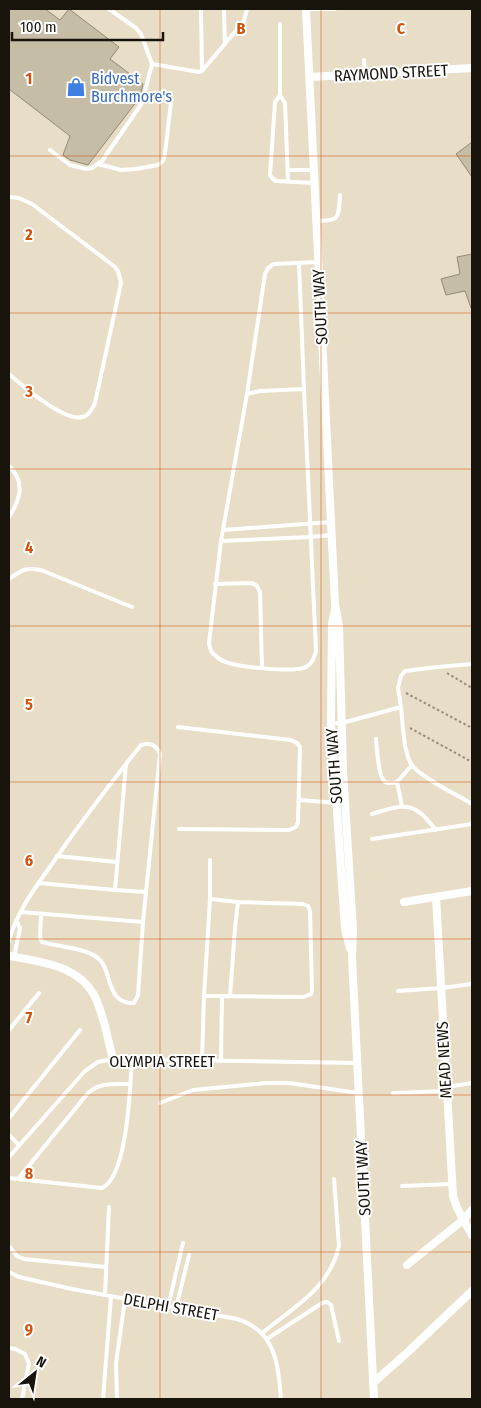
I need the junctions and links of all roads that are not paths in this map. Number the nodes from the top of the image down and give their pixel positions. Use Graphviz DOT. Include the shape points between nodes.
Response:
graph roads {
  1 [pos="109,9"];
  2 [pos="201,9"];
  3 [pos="224,9"];
  4 [pos="247,9"];
  5 [pos="306,9"];
  6 [pos="334,9"];
  7 [pos="280,24"];
  8 [pos="225,44"];
  9 [pos="364,60"];
  10 [pos="152,64"];
  11 [pos="472,68"];
  12 [pos="202,71"];
  13 [pos="365,75"];
  14 [pos="310,77"];
  15 [pos="280,95"];
  16 [pos="171,102"];
  17 [pos="50,150"];
  18 [pos="98,164"];
  19 [pos="288,170"];
  20 [pos="314,170"];
  21 [pos="288,181"];
  22 [pos="315,183"];
  23 [pos="340,195"];
  24 [pos="9,197"];
  25 [pos="316,221"];
  26 [pos="318,262"];
  27 [pos="299,263"];
  28 [pos="9,374"];
  29 [pos="304,389"];
  30 [pos="246,394"];
  31 [pos="9,466"];
  32 [pos="9,517"];
  33 [pos="330,522"];
  34 [pos="310,523"];
  35 [pos="223,530"];
  36 [pos="332,535"];
  37 [pos="310,538"];
  38 [pos="221,541"];
  39 [pos="9,579"];
  40 [pos="215,584"];
  41 [pos="336,604"];
  42 [pos="132,607"];
  43 [pos="472,664"];
  44 [pos="262,668"];
  45 [pos="401,707"];
  46 [pos="331,723"];
  47 [pos="342,723"];
  48 [pos="178,728"];
  49 [pos="376,739"];
  50 [pos="126,764"];
  51 [pos="412,765"];
  52 [pos="397,782"];
  53 [pos="299,800"];
  54 [pos="336,803"];
  55 [pos="345,803"];
  56 [pos="472,804"];
  57 [pos="402,806"];
  58 [pos="372,814"];
  59 [pos="472,824"];
  60 [pos="179,829"];
  61 [pos="436,830"];
  62 [pos="372,839"];
  63 [pos="57,856"];
  64 [pos="210,860"];
  65 [pos="117,862"];
  66 [pos="39,882"];
  67 [pos="115,890"];
  68 [pos="472,891"];
  69 [pos="146,892"];
  70 [pos="436,897"];
  71 [pos="210,899"];
  72 [pos="238,902"];
  73 [pos="404,902"];
  74 [pos="21,912"];
  75 [pos="41,914"];
  76 [pos="16,920"];
  77 [pos="143,922"];
  78 [pos="9,940"];
  79 [pos="12,956"];
  80 [pos="352,957"];
  81 [pos="472,984"];
  82 [pos="440,988"];
  83 [pos="398,992"];
  84 [pos="39,993"];
  85 [pos="204,996"];
  86 [pos="222,996"];
  87 [pos="230,996"];
  88 [pos="9,1030"];
  89 [pos="80,1030"];
  90 [pos="113,1059"];
  91 [pos="132,1059"];
  92 [pos="202,1060"];
  93 [pos="221,1060"];
  94 [pos="357,1063"];
  95 [pos="472,1083"];
  96 [pos="130,1084"];
  97 [pos="446,1089"];
  98 [pos="358,1093"];
  99 [pos="393,1093"];
  100 [pos="160,1103"];
  101 [pos="9,1118"];
  102 [pos="9,1134"];
  103 [pos="20,1145"];
  104 [pos="9,1157"];
  105 [pos="9,1178"];
  106 [pos="334,1179"];
  107 [pos="18,1180"];
  108 [pos="451,1184"];
  109 [pos="402,1186"];
  110 [pos="109,1206"];
  111 [pos="472,1210"];
  112 [pos="463,1220"];
  113 [pos="472,1235"];
  114 [pos="183,1243"];
  115 [pos="9,1246"];
  116 [pos="189,1255"];
  117 [pos="407,1265"];
  118 [pos="106,1267"];
  119 [pos="9,1272"];
  120 [pos="472,1291"];
  121 [pos="105,1295"];
  122 [pos="111,1296"];
  123 [pos="125,1299"];
  124 [pos="168,1306"];
  125 [pos="176,1308"];
  126 [pos="262,1333"];
  127 [pos="267,1339"];
  128 [pos="339,1341"];
  129 [pos="9,1348"];
  130 [pos="373,1383"];
  131 [pos="22,1399"];
  132 [pos="103,1399"];
  133 [pos="117,1399"];
  134 [pos="281,1399"];
  135 [pos="374,1399"];
  1 -- 10 [label="lane" via="141,34"];
  2 -- 12 [label="lane"];
  3 -- 8 [label="lane"];
  4 -- 8 [label="lane" via="244,21"];
  5 -- 6 [label="lane"];
  5 -- 14 [label="street, SOUTH WAY"];
  7 -- 15 [label="lane"];
  8 -- 12 [label="lane"];
  9 -- 13 [label="lane"];
  10 -- 12 [label="lane"];
  10 -- 18 [label="lane" via="142,103"];
  11 -- 13 [label="street, RAYMOND STREET"];
  13 -- 14 [label="street, RAYMOND STREET"];
  14 -- 20 [label="street, SOUTH WAY"];
  15 -- 19 [label="lane" via="285,103"];
  15 -- 21 [label="lane" via="275,102 270,175 276,181"];
  16 -- 18 [label="lane" via="163,161 158,165 121,170"];
  17 -- 18 [label="lane" via="78,168 92,168"];
  19 -- 20 [label="lane"];
  19 -- 21 [label="lane"];
  20 -- 22 [label="street, SOUTH WAY"];
  21 -- 22 [label="lane"];
  22 -- 25 [label="street, SOUTH WAY"];
  23 -- 25 [label="lane" via="336,218"];
  24 -- 28 [label="lane" via="32,204 114,266 121,283 95,403 86,416 77,418 58,411"];
  25 -- 26 [label="street, SOUTH WAY"];
  26 -- 27 [label="lane"];
  26 -- 33 [label="street, SOUTH WAY"];
  27 -- 29 [label="lane"];
  27 -- 30 [label="lane" via="274,264 265,274"];
  29 -- 30 [label="lane"];
  29 -- 34 [label="lane"];
  30 -- 35 [label="lane"];
  31 -- 32 [label="lane" via="15,472 20,488 19,499"];
  33 -- 34 [label="lane"];
  33 -- 36 [label="street, SOUTH WAY"];
  34 -- 35 [label="lane"];
  34 -- 37 [label="lane"];
  35 -- 38 [label="lane"];
  36 -- 37 [label="lane"];
  36 -- 41 [label="street, SOUTH WAY"];
  37 -- 38 [label="lane"];
  37 -- 44 [label="lane" via="314,658 299,670"];
  38 -- 40 [label="lane"];
  39 -- 42 [label="lane" via="30,568 41,570"];
  40 -- 44 [label="lane" via="211,651 226,662"];
  40 -- 44 [label="lane" via="252,583 258,586"];
  41 -- 46 [label="street, SOUTH WAY" via="332,624"];
  41 -- 47 [label="street, SOUTH WAY"];
  43 -- 45 [label="lane" via="405,671 398,688"];
  45 -- 47 [label="lane"];
  45 -- 51 [label="lane"];
  46 -- 47 [label="lane"];
  46 -- 54 [label="street, SOUTH WAY"];
  47 -- 55 [label="street, SOUTH WAY"];
  48 -- 53 [label="lane" via="292,740 300,747"];
  49 -- 52 [label="lane" via="380,775 383,781"];
  50 -- 63 [label="lane"];
  50 -- 65 [label="lane"];
  50 -- 69 [label="lane" via="141,745 147,743 154,745 160,754"];
  51 -- 52 [label="lane"];
  51 -- 56 [label="lane" via="421,774"];
  52 -- 57 [label="lane"];
  53 -- 54 [label="lane"];
  53 -- 60 [label="lane" via="298,822 289,830"];
  54 -- 55 [label="lane"];
  54 -- 80 [label="street, SOUTH WAY" via="345,929"];
  55 -- 80 [label="street, SOUTH WAY"];
  57 -- 58 [label="lane"];
  57 -- 61 [label="lane" via="420,812"];
  59 -- 61 [label="lane"];
  61 -- 62 [label="lane"];
  63 -- 65 [label="lane"];
  63 -- 66 [label="lane"];
  64 -- 71 [label="lane"];
  65 -- 67 [label="lane"];
  66 -- 67 [label="lane"];
  66 -- 74 [label="lane"];
  67 -- 69 [label="lane"];
  68 -- 70 [label="street"];
  69 -- 77 [label="lane"];
  70 -- 73 [label="street"];
  70 -- 82 [label="street, MEAD NEWS"];
  71 -- 72 [label="lane"];
  71 -- 85 [label="lane"];
  72 -- 87 [label="lane"];
  72 -- 87 [label="lane" via="308,906 312,991 303,997"];
  74 -- 75 [label="lane"];
  74 -- 76 [label="lane"];
  75 -- 77 [label="lane"];
  75 -- 77 [label="lane" via="42,942 96,956 103,963 112,990 120,1001 126,1003 134,1003 138,995"];
  76 -- 78 [label="lane"];
  76 -- 79 [label="lane" via="20,928"];
  79 -- 90 [label="street" via="60,966 81,978 98,1004"];
  80 -- 94 [label="street, SOUTH WAY"];
  81 -- 82 [label="lane"];
  82 -- 83 [label="lane"];
  82 -- 97 [label="street, MEAD NEWS"];
  84 -- 88 [label="lane"];
  85 -- 86 [label="lane"];
  85 -- 92 [label="lane"];
  86 -- 87 [label="lane"];
  86 -- 93 [label="lane"];
  89 -- 101 [label="lane"];
  90 -- 91 [label="lane, OLYMPIA STREET"];
  90 -- 103 [label="lane, OLYMPIA STREET" via="98,1062 85,1071"];
  91 -- 92 [label="lane, OLYMPIA STREET"];
  91 -- 96 [label="lane"];
  92 -- 93 [label="lane, OLYMPIA STREET"];
  93 -- 94 [label="lane, OLYMPIA STREET"];
  94 -- 98 [label="street, SOUTH WAY"];
  95 -- 97 [label="lane"];
  96 -- 107 [label="lane" via="102,1085 88,1093"];
  96 -- 107 [label="lane" via="124,1145 107,1186"];
  97 -- 99 [label="lane"];
  97 -- 108 [label="street, MEAD NEWS"];
  98 -- 100 [label="lane" via="289,1083 266,1084 193,1090"];
  98 -- 130 [label="street, SOUTH WAY"];
  102 -- 103 [label="lane"];
  103 -- 104 [label="lane, OLYMPIA STREET"];
  105 -- 107 [label="lane"];
  106 -- 126 [label="lane" via="337,1254 322,1283 305,1301"];
  108 -- 109 [label="lane"];
  108 -- 112 [label="street, MEAD NEWS" via="452,1196"];
  110 -- 118 [label="lane"];
  111 -- 112 [label="street"];
  112 -- 113 [label="street, MEAD NEWS"];
  112 -- 117 [label="street"];
  114 -- 124 [label="lane"];
  115 -- 118 [label="lane" via="24,1259"];
  116 -- 125 [label="lane"];
  118 -- 121 [label="lane"];
  119 -- 121 [label="lane, DELPHI STREET" via="19,1277"];
  120 -- 130 [label="street"];
  121 -- 122 [label="lane, DELPHI STREET"];
  122 -- 123 [label="lane, DELPHI STREET"];
  122 -- 132 [label="lane"];
  123 -- 124 [label="lane, DELPHI STREET"];
  123 -- 133 [label="lane" via="116,1363"];
  124 -- 125 [label="lane, DELPHI STREET"];
  125 -- 126 [label="lane, DELPHI STREET" via="237,1319"];
  126 -- 127 [label="lane, DELPHI STREET"];
  127 -- 128 [label="lane" via="327,1302 331,1305"];
  127 -- 134 [label="lane, DELPHI STREET" via="275,1354"];
  129 -- 131 [label="lane" via="25,1354 29,1364"];
  130 -- 135 [label="street, SOUTH WAY"];
}
